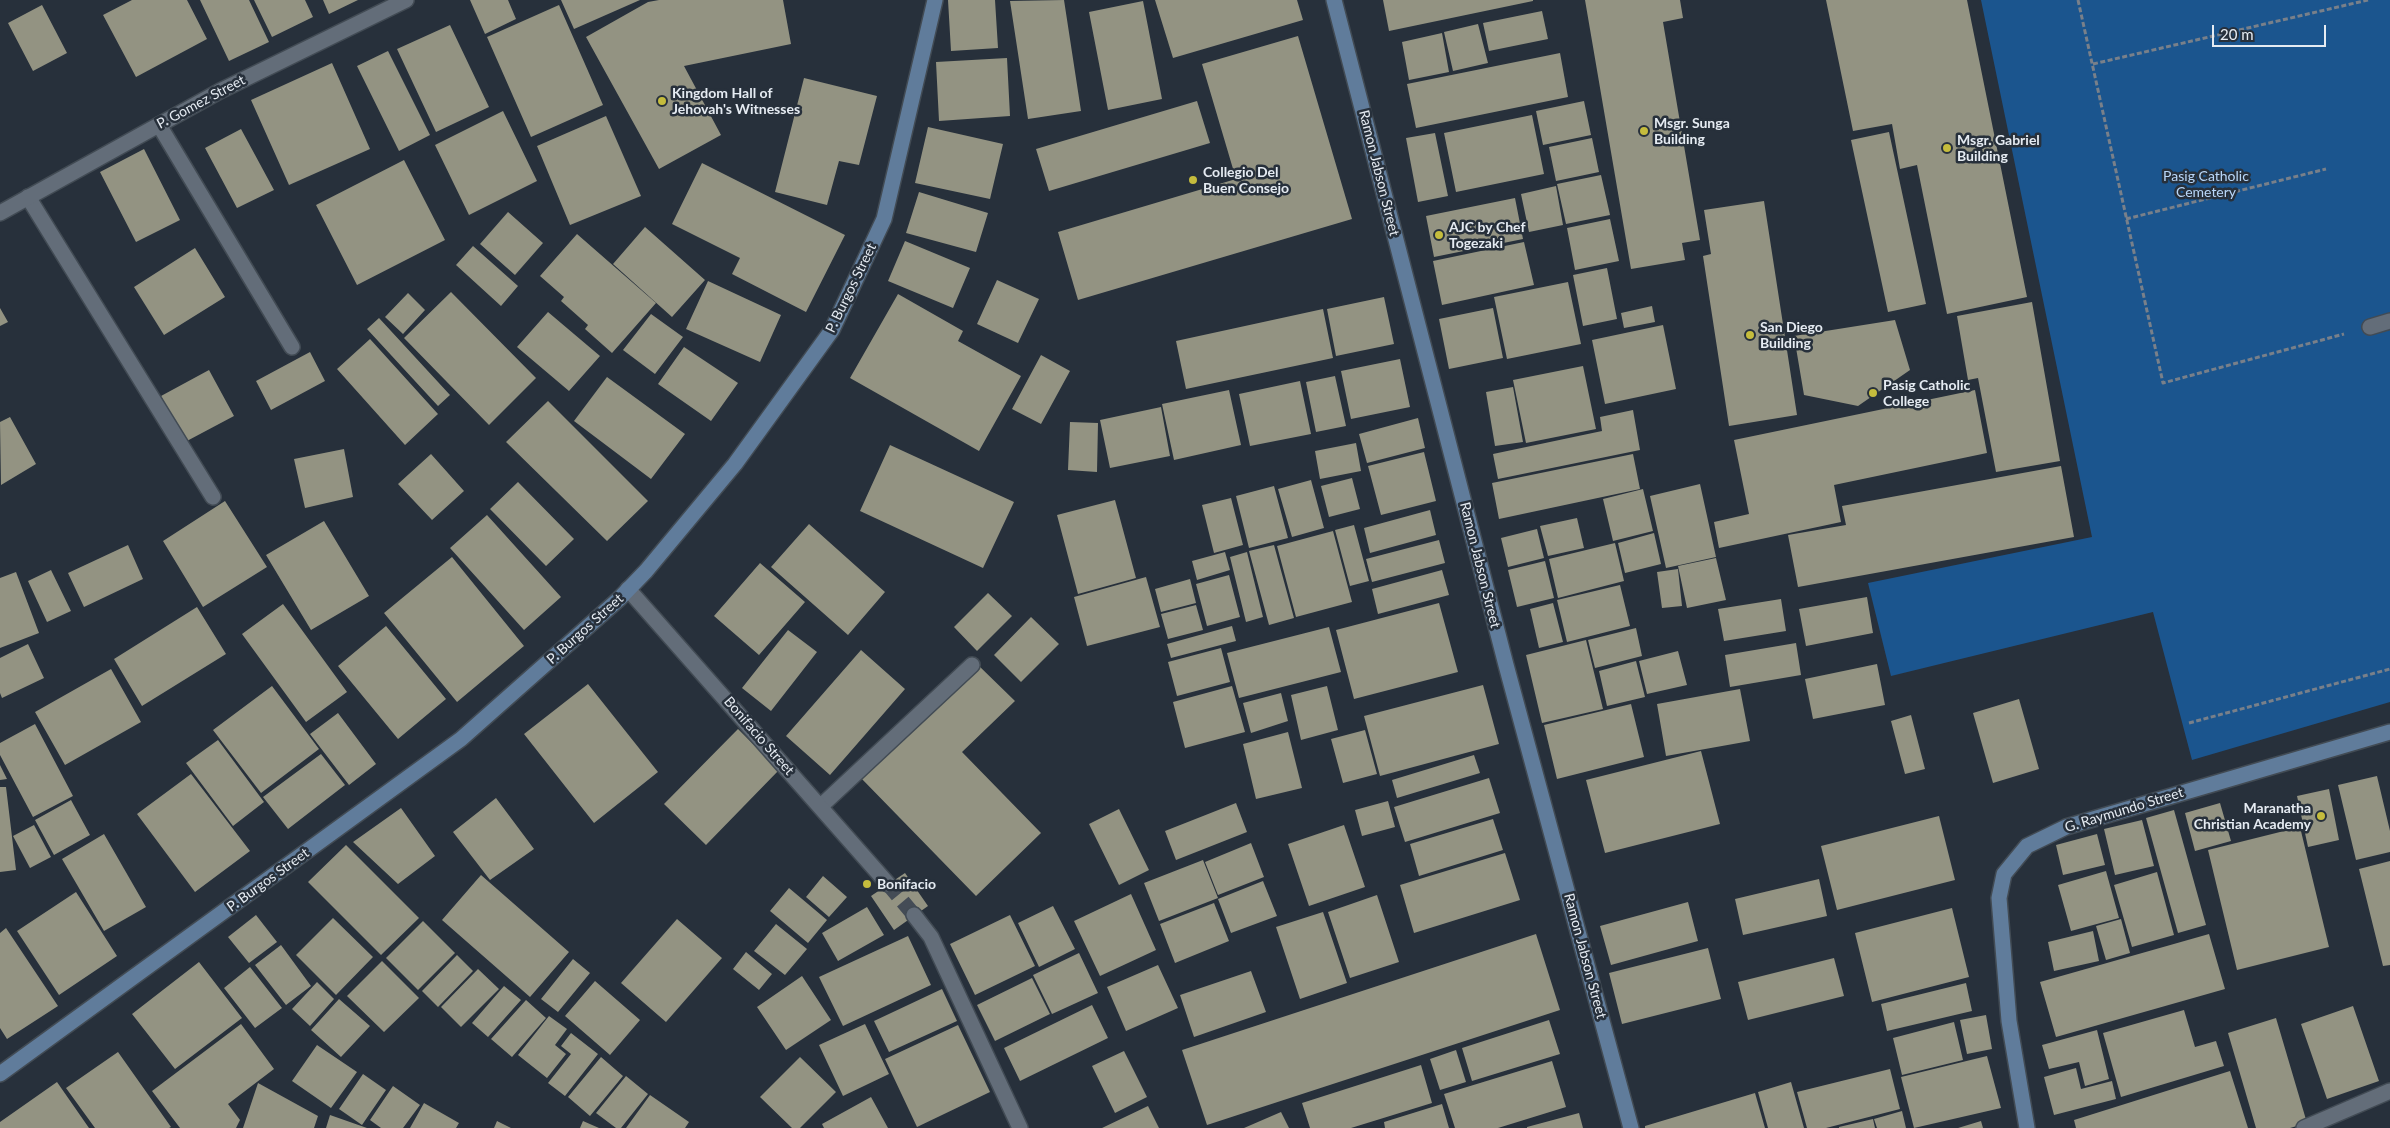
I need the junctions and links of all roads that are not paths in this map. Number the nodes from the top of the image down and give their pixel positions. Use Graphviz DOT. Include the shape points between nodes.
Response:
graph roads {
  1 [pos="406,0"];
  2 [pos="935,0"];
  3 [pos="1334,0"];
  4 [pos="159,124"];
  5 [pos="28,197"];
  6 [pos="0,213"];
  7 [pos="2390,321"];
  8 [pos="2370,327"];
  9 [pos="292,347"];
  10 [pos="213,497"];
  11 [pos="628,589"];
  12 [pos="972,665"];
  13 [pos="2390,732"];
  14 [pos="820,806"];
  15 [pos="888,884"];
  16 [pos="914,915"];
  17 [pos="0,1074"];
  18 [pos="2390,1091"];
  19 [pos="1020,1128"];
  20 [pos="1631,1128"];
  21 [pos="2027,1128"];
  22 [pos="2304,1128"];
  1 -- 4 [label="street, P. Gomez Street"];
  2 -- 11 [label="main road, P. Burgos Street" via="884,219 832,330 735,464"];
  3 -- 20 [label="main road, Ramon Jabson Street" via="1506,665"];
  4 -- 5 [label="street, P. Gomez Street"];
  4 -- 9 [label="street"];
  5 -- 6 [label="street, P. Gomez Street"];
  5 -- 10 [label="street"];
  7 -- 8 [label="street"];
  11 -- 14 [label="street, Bonifacio Street"];
  11 -- 17 [label="main road, P. Burgos Street" via="461,740"];
  12 -- 14 [label="street"];
  13 -- 21 [label="main road, G. Raymundo Street" via="2066,826 2027,846 2004,874 1999,898 2009,1021"];
  14 -- 15 [label="street, Bonifacio Street"];
  16 -- 19 [label="street" via="932,937"];
  18 -- 22 [label="street"];
}
